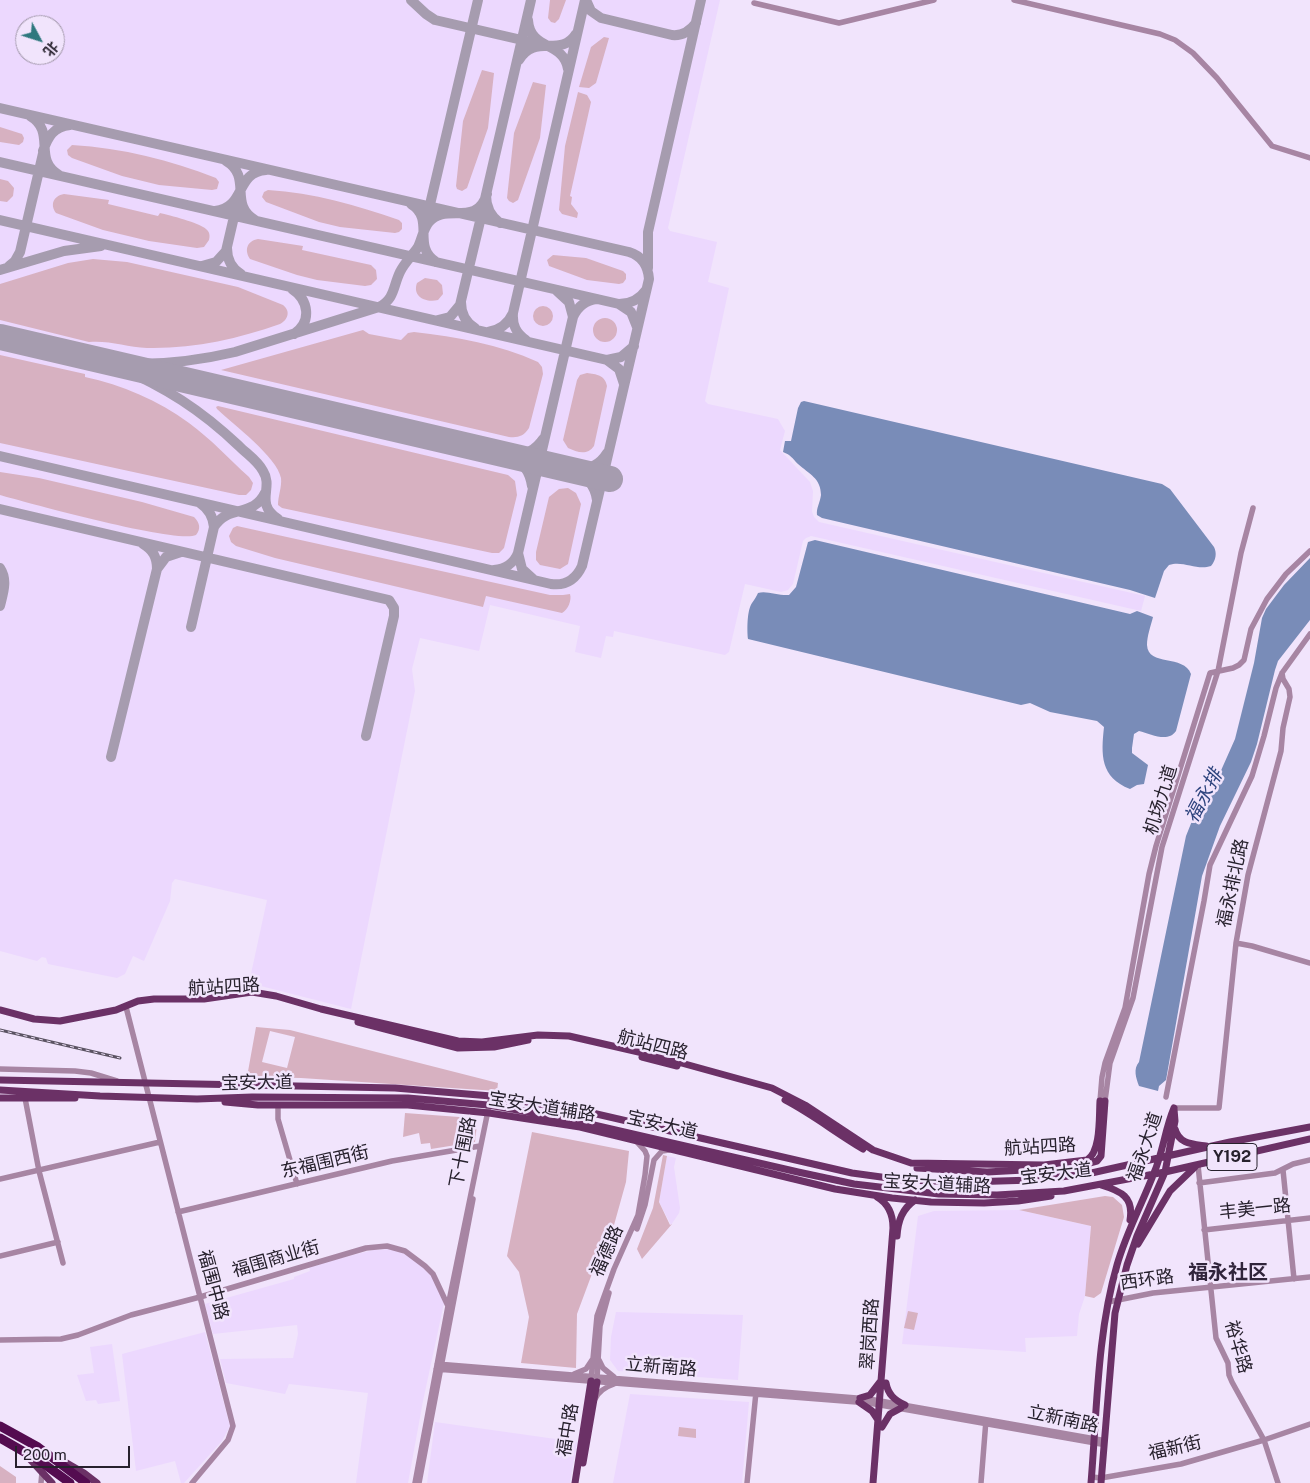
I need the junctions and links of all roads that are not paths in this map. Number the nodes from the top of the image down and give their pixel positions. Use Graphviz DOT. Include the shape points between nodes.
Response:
graph roads {
  1 [pos="934,0"];
  2 [pos="1014,0"];
  3 [pos="754,3"];
  4 [pos="1310,158"];
  5 [pos="1253,508"];
  6 [pos="1310,551"];
  7 [pos="1310,634"];
  8 [pos="1218,671"];
  9 [pos="1282,673"];
  10 [pos="1236,943"];
  11 [pos="1310,963"];
  12 [pos="126,1007"];
  13 [pos="0,1010"];
  14 [pos="0,1069"];
  15 [pos="0,1080"];
  16 [pos="124,1082"];
  17 [pos="145,1082"];
  18 [pos="0,1090"];
  19 [pos="100,1096"];
  20 [pos="491,1096"];
  21 [pos="149,1097"];
  22 [pos="1166,1097"];
  23 [pos="0,1098"];
  24 [pos="25,1098"];
  25 [pos="197,1099"];
  26 [pos="1103,1101"];
  27 [pos="278,1105"];
  28 [pos="489,1105"];
  29 [pos="1174,1108"];
  30 [pos="488,1113"];
  31 [pos="553,1123"];
  32 [pos="596,1125"];
  33 [pos="1174,1126"];
  34 [pos="1310,1127"];
  35 [pos="632,1139"];
  36 [pos="1310,1139"];
  37 [pos="160,1142"];
  38 [pos="480,1146"];
  39 [pos="1211,1147"];
  40 [pos="673,1149"];
  41 [pos="1170,1156"];
  42 [pos="1160,1158"];
  43 [pos="1310,1160"];
  44 [pos="1198,1165"];
  45 [pos="649,1168"];
  46 [pos="39,1170"];
  47 [pos="1283,1170"];
  48 [pos="1166,1172"];
  49 [pos="1154,1174"];
  50 [pos="0,1179"];
  51 [pos="1199,1182"];
  52 [pos="297,1184"];
  53 [pos="1099,1184"];
  54 [pos="1084,1187"];
  55 [pos="874,1196"];
  56 [pos="915,1200"];
  57 [pos="178,1212"];
  58 [pos="1310,1218"];
  59 [pos="1289,1220"];
  60 [pos="1204,1230"];
  61 [pos="1128,1233"];
  62 [pos="58,1242"];
  63 [pos="0,1256"];
  64 [pos="1129,1259"];
  65 [pos="63,1263"];
  66 [pos="1310,1277"];
  67 [pos="1294,1279"];
  68 [pos="1210,1288"];
  69 [pos="200,1297"];
  70 [pos="1118,1299"];
  71 [pos="1108,1302"];
  72 [pos="448,1306"];
  73 [pos="0,1340"];
  74 [pos="596,1355"];
  75 [pos="439,1366"];
  76 [pos="569,1375"];
  77 [pos="594,1379"];
  78 [pos="576,1380"];
  79 [pos="622,1381"];
  80 [pos="884,1381"];
  81 [pos="756,1392"];
  82 [pos="589,1396"];
  83 [pos="860,1400"];
  84 [pos="882,1403"];
  85 [pos="593,1406"];
  86 [pos="903,1407"];
  87 [pos="986,1422"];
  88 [pos="880,1424"];
  89 [pos="1310,1424"];
  90 [pos="0,1426"];
  91 [pos="0,1438"];
  92 [pos="1264,1440"];
  93 [pos="1095,1441"];
  94 [pos="1104,1443"];
  95 [pos="38,1447"];
  96 [pos="17,1448"];
  97 [pos="42,1472"];
  98 [pos="1092,1480"];
  99 [pos="1101,1480"];
  100 [pos="51,1482"];
  101 [pos="41,1483"];
  102 [pos="70,1483"];
  103 [pos="86,1483"];
  104 [pos="97,1483"];
  105 [pos="192,1483"];
  106 [pos="415,1483"];
  107 [pos="420,1483"];
  108 [pos="575,1483"];
  109 [pos="579,1483"];
  110 [pos="747,1483"];
  111 [pos="874,1483"];
  112 [pos="878,1483"];
  113 [pos="981,1483"];
  114 [pos="1278,1483"];
  1 -- 3 [label="street" via="839,23"];
  2 -- 4 [label="street" via="1175,40 1217,78 1272,146"];
  5 -- 8 [label="street, 机场九道" via="1240,553"];
  6 -- 8 [label="street" via="1286,574 1267,599 1251,629 1244,660 1233,668"];
  7 -- 9 [label="street"];
  8 -- 26 [label="street, 机场九道" via="1162,847 1133,998 1110,1063"];
  8 -- 26 [label="street, 机场九道" via="1210,673 1156,846 1125,1008 1102,1077"];
  9 -- 10 [label="street, 福永排北路" via="1290,697 1282,751 1248,875"];
  9 -- 22 [label="street" via="1252,776 1210,865"];
  10 -- 11 [label="street"];
  10 -- 29 [label="street, 福永排北路" via="1218,1108"];
  12 -- 13 [label="main road, 航站四路" via="60,1021 34,1019"];
  12 -- 17 [label="street, 福围中路"];
  12 -- 26 [label="main road, 航站四路" via="252,997 275,1000 458,1048 494,1047 536,1039 567,1040 770,1092 805,1110 874,1155 909,1168 987,1172 1097,1161 1101,1156"];
  14 -- 16 [label="street" via="75,1071"];
  15 -- 16 [label="main road, 宝安大道"];
  16 -- 17 [label="main road, 宝安大道"];
  17 -- 20 [label="main road, 宝安大道" via="395,1088"];
  17 -- 21 [label="street, 福围中路"];
  18 -- 19 [label="main road, 宝安大道"];
  19 -- 21 [label="main road, 宝安大道"];
  19 -- 24 [label="main road"];
  20 -- 28 [label="street, 下十围路"];
  20 -- 42 [label="main road, 宝安大道" via="588,1112 852,1173 902,1180 1033,1180 1087,1174"];
  21 -- 25 [label="main road, 宝安大道"];
  21 -- 37 [label="street, 福围中路"];
  23 -- 24 [label="main road"];
  24 -- 46 [label="street"];
  25 -- 27 [label="main road, 宝安大道辅路"];
  25 -- 28 [label="main road, 宝安大道" via="408,1098"];
  27 -- 30 [label="main road, 宝安大道辅路" via="408,1105"];
  27 -- 52 [label="street" via="278,1119"];
  28 -- 30 [label="street, 下十围路"];
  28 -- 32 [label="main road, 宝安大道"];
  29 -- 33 [label="main road, 福永大道"];
  29 -- 42 [label="main road, 福永大道"];
  30 -- 31 [label="main road, 宝安大道辅路"];
  30 -- 38 [label="street, 下十围路"];
  30 -- 75 [label="street, 下十围路"];
  31 -- 32 [label="main road"];
  31 -- 35 [label="main road, 宝安大道辅路"];
  32 -- 54 [label="main road, 宝安大道" via="798,1172 883,1188 939,1194 997,1195"];
  33 -- 39 [label="main road" via="1178,1138 1184,1142"];
  33 -- 41 [label="main road, 福永大道"];
  34 -- 39 [label="main road, 宝安大道 / Y192"];
  35 -- 40 [label="main road, 宝安大道辅路"];
  35 -- 45 [label="street, 福德路" via="646,1150"];
  36 -- 44 [label="main road, 宝安大道 / Y192"];
  37 -- 46 [label="street"];
  37 -- 57 [label="street, 福围中路"];
  38 -- 52 [label="street, 东福围西街" via="392,1161"];
  38 -- 72 [label="street, 下十围路"];
  39 -- 41 [label="main road, 宝安大道 / Y192"];
  40 -- 45 [label="street, 福德路" via="662,1151"];
  40 -- 55 [label="main road, 宝安大道辅路"];
  41 -- 42 [label="main road, 宝安大道"];
  41 -- 48 [label="main road, 福永大道"];
  42 -- 49 [label="main road, 福永大道"];
  43 -- 47 [label="street"];
  44 -- 48 [label="main road, 宝安大道 / Y192"];
  44 -- 51 [label="street, 裕华路"];
  44 -- 64 [label="main road" via="1170,1191"];
  45 -- 74 [label="street, 福德路" via="638,1215 599,1309"];
  46 -- 50 [label="street"];
  46 -- 62 [label="street"];
  47 -- 51 [label="street" via="1255,1177"];
  47 -- 59 [label="street"];
  48 -- 49 [label="main road, 宝安大道 / Y192"];
  48 -- 64 [label="main road, 福永大道"];
  49 -- 53 [label="main road, 宝安大道"];
  49 -- 61 [label="main road, 福永大道"];
  51 -- 60 [label="street, 裕华路"];
  52 -- 57 [label="street, 东福围西街"];
  53 -- 54 [label="main road, 宝安大道"];
  53 -- 61 [label="main road" via="1120,1193 1129,1202"];
  54 -- 56 [label="main road, 宝安大道辅路" via="1018,1202"];
  55 -- 56 [label="main road, 宝安大道辅路"];
  55 -- 80 [label="main road, 翠岗西路" via="888,1207 893,1221"];
  56 -- 80 [label="main road, 翠岗西路" via="902,1214 898,1228"];
  57 -- 69 [label="street, 福围中路"];
  58 -- 59 [label="street, 丰美一路"];
  59 -- 60 [label="street, 丰美一路"];
  59 -- 67 [label="street"];
  60 -- 68 [label="street, 裕华路"];
  61 -- 71 [label="main road, 福永大道"];
  62 -- 63 [label="street"];
  62 -- 65 [label="street"];
  64 -- 70 [label="main road, 福永大道"];
  66 -- 67 [label="street, 西环路"];
  67 -- 68 [label="street, 西环路"];
  68 -- 70 [label="street, 西环路"];
  68 -- 92 [label="street, 裕华路" via="1216,1338 1228,1363 1229,1375"];
  69 -- 72 [label="street, 福围商业街" via="366,1248 387,1246 405,1251 429,1270"];
  69 -- 73 [label="street, 福围商业街" via="131,1315 78,1335"];
  69 -- 105 [label="street, 福围中路" via="233,1426 228,1440"];
  70 -- 71 [label="street, 西环路"];
  70 -- 94 [label="main road, 福永大道"];
  71 -- 93 [label="main road, 福永大道"];
  72 -- 75 [label="street, 下十围路"];
  74 -- 76 [label="street" via="586,1368"];
  74 -- 77 [label="street, 福德路"];
  74 -- 79 [label="street" via="608,1374"];
  75 -- 76 [label="street, 立新南路"];
  75 -- 78 [label="street, 立新南路"];
  75 -- 106 [label="street, 下十围路"];
  75 -- 107 [label="street, 下十围路"];
  76 -- 77 [label="street, 立新南路"];
  77 -- 78 [label="street, 立新南路"];
  77 -- 79 [label="street, 立新南路"];
  77 -- 82 [label="main road, 福中路"];
  77 -- 85 [label="main road, 福中路"];
  78 -- 82 [label="street" via="584,1384"];
  79 -- 81 [label="street, 立新南路"];
  79 -- 85 [label="street" via="599,1391"];
  80 -- 83 [label="main road"];
  80 -- 84 [label="main road, 翠岗西路"];
  80 -- 86 [label="main road" via="891,1396"];
  81 -- 83 [label="street, 立新南路"];
  81 -- 110 [label="street"];
  82 -- 108 [label="main road, 福中路"];
  83 -- 84 [label="street, 立新南路"];
  83 -- 88 [label="main road"];
  84 -- 86 [label="street, 立新南路"];
  84 -- 88 [label="main road, 翠岗西路"];
  85 -- 109 [label="main road, 福中路"];
  86 -- 87 [label="street, 立新南路"];
  86 -- 88 [label="main road"];
  87 -- 93 [label="street, 立新南路"];
  87 -- 113 [label="street"];
  88 -- 111 [label="main road, 翠岗西路"];
  88 -- 112 [label="main road, 翠岗西路"];
  89 -- 92 [label="street, 福新街"];
  90 -- 95 [label="highway"];
  91 -- 96 [label="highway"];
  92 -- 99 [label="street, 福新街" via="1181,1464"];
  92 -- 114 [label="street, 裕华路"];
  93 -- 94 [label="street, 立新南路"];
  93 -- 98 [label="main road, 福永大道"];
  94 -- 99 [label="main road, 福永大道"];
  95 -- 103 [label="highway"];
  95 -- 104 [label="main road"];
  96 -- 97 [label="main road"];
  96 -- 102 [label="highway"];
  97 -- 100 [label="main road"];
  97 -- 101 [label="street"];
  98 -- 99 [label="street, 福新街"];
}
